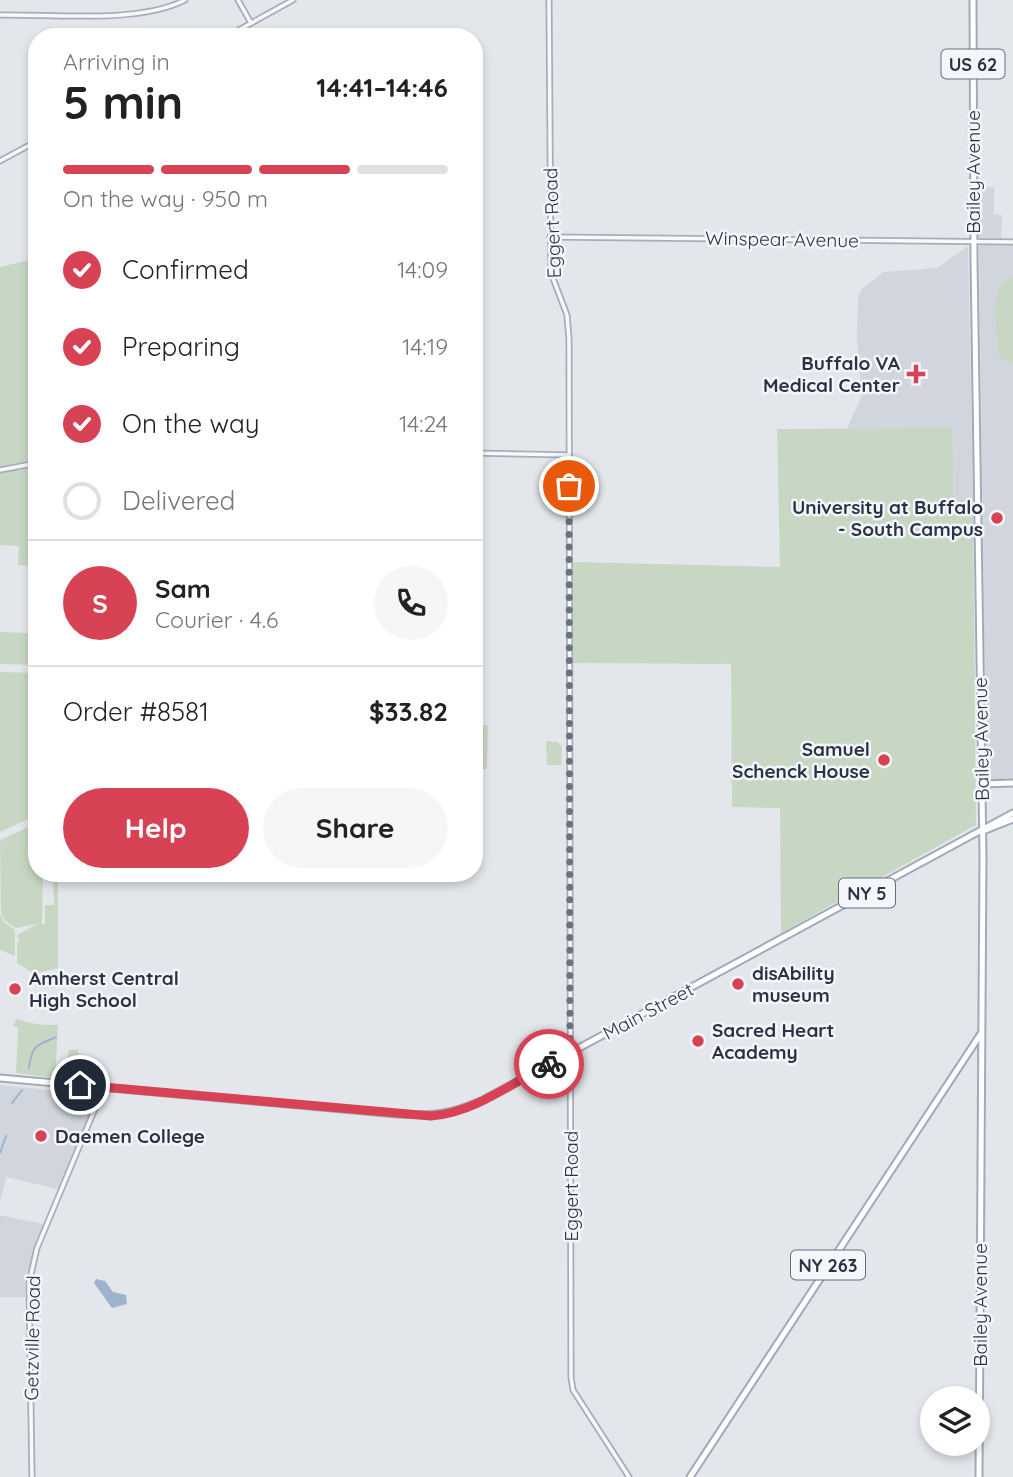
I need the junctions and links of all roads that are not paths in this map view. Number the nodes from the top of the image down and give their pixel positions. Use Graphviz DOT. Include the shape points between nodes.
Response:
graph roads {
  1 [pos="185,0"];
  2 [pos="238,0"];
  3 [pos="293,0"];
  4 [pos="549,0"];
  5 [pos="973,0"];
  6 [pos="0,15"];
  7 [pos="251,23"];
  8 [pos="242,28"];
  9 [pos="28,146"];
  10 [pos="0,161"];
  11 [pos="550,237"];
  12 [pos="974,241"];
  13 [pos="1013,242"];
  14 [pos="483,453"];
  15 [pos="569,455"];
  16 [pos="28,465"];
  17 [pos="0,470"];
  18 [pos="1013,783"];
  19 [pos="982,784"];
  20 [pos="1013,813"];
  21 [pos="1013,819"];
  22 [pos="983,831"];
  23 [pos="981,1033"];
  24 [pos="570,1052"];
  25 [pos="967,1054"];
  26 [pos="982,1054"];
  27 [pos="0,1078"];
  28 [pos="104,1087"];
  29 [pos="32,1477"];
  30 [pos="629,1477"];
  31 [pos="690,1477"];
  32 [pos="979,1477"];
  1 -- 6 [label="street" via="134,14"];
  2 -- 7 [label="street"];
  3 -- 7 [label="street"];
  4 -- 11 [label="street, Eggert Road"];
  5 -- 12 [label="main road, Bailey Avenue / US 62"];
  7 -- 8 [label="street"];
  9 -- 10 [label="street"];
  11 -- 12 [label="street, Winspear Avenue"];
  11 -- 15 [label="street, Eggert Road" via="552,281 569,325"];
  12 -- 13 [label="street, Winspear Avenue"];
  12 -- 19 [label="main road, Bailey Avenue / US 62"];
  14 -- 15 [label="street"];
  15 -- 24 [label="street, Eggert Road"];
  16 -- 17 [label="street"];
  18 -- 19 [label="main road"];
  19 -- 22 [label="main road, Bailey Avenue / US 62"];
  20 -- 22 [label="main road, Main Street / NY 5"];
  21 -- 22 [label="main road, Main Street / NY 5"];
  22 -- 23 [label="main road, Bailey Avenue / US 62"];
  22 -- 24 [label="main road, Main Street / NY 5"];
  23 -- 25 [label="main road, NY 263"];
  23 -- 26 [label="main road, Bailey Avenue / US 62"];
  24 -- 28 [label="main road, Main Street / NY 5" via="482,1100 431,1116"];
  24 -- 30 [label="street, Eggert Road" via="571,1377 573,1390"];
  25 -- 26 [label="main road" via="977,1049"];
  25 -- 31 [label="main road, NY 263"];
  26 -- 32 [label="main road, Bailey Avenue / US 62"];
  27 -- 28 [label="main road, Main Street / NY 5"];
  28 -- 29 [label="street, Getzville Road" via="37,1248 29,1283"];
}
